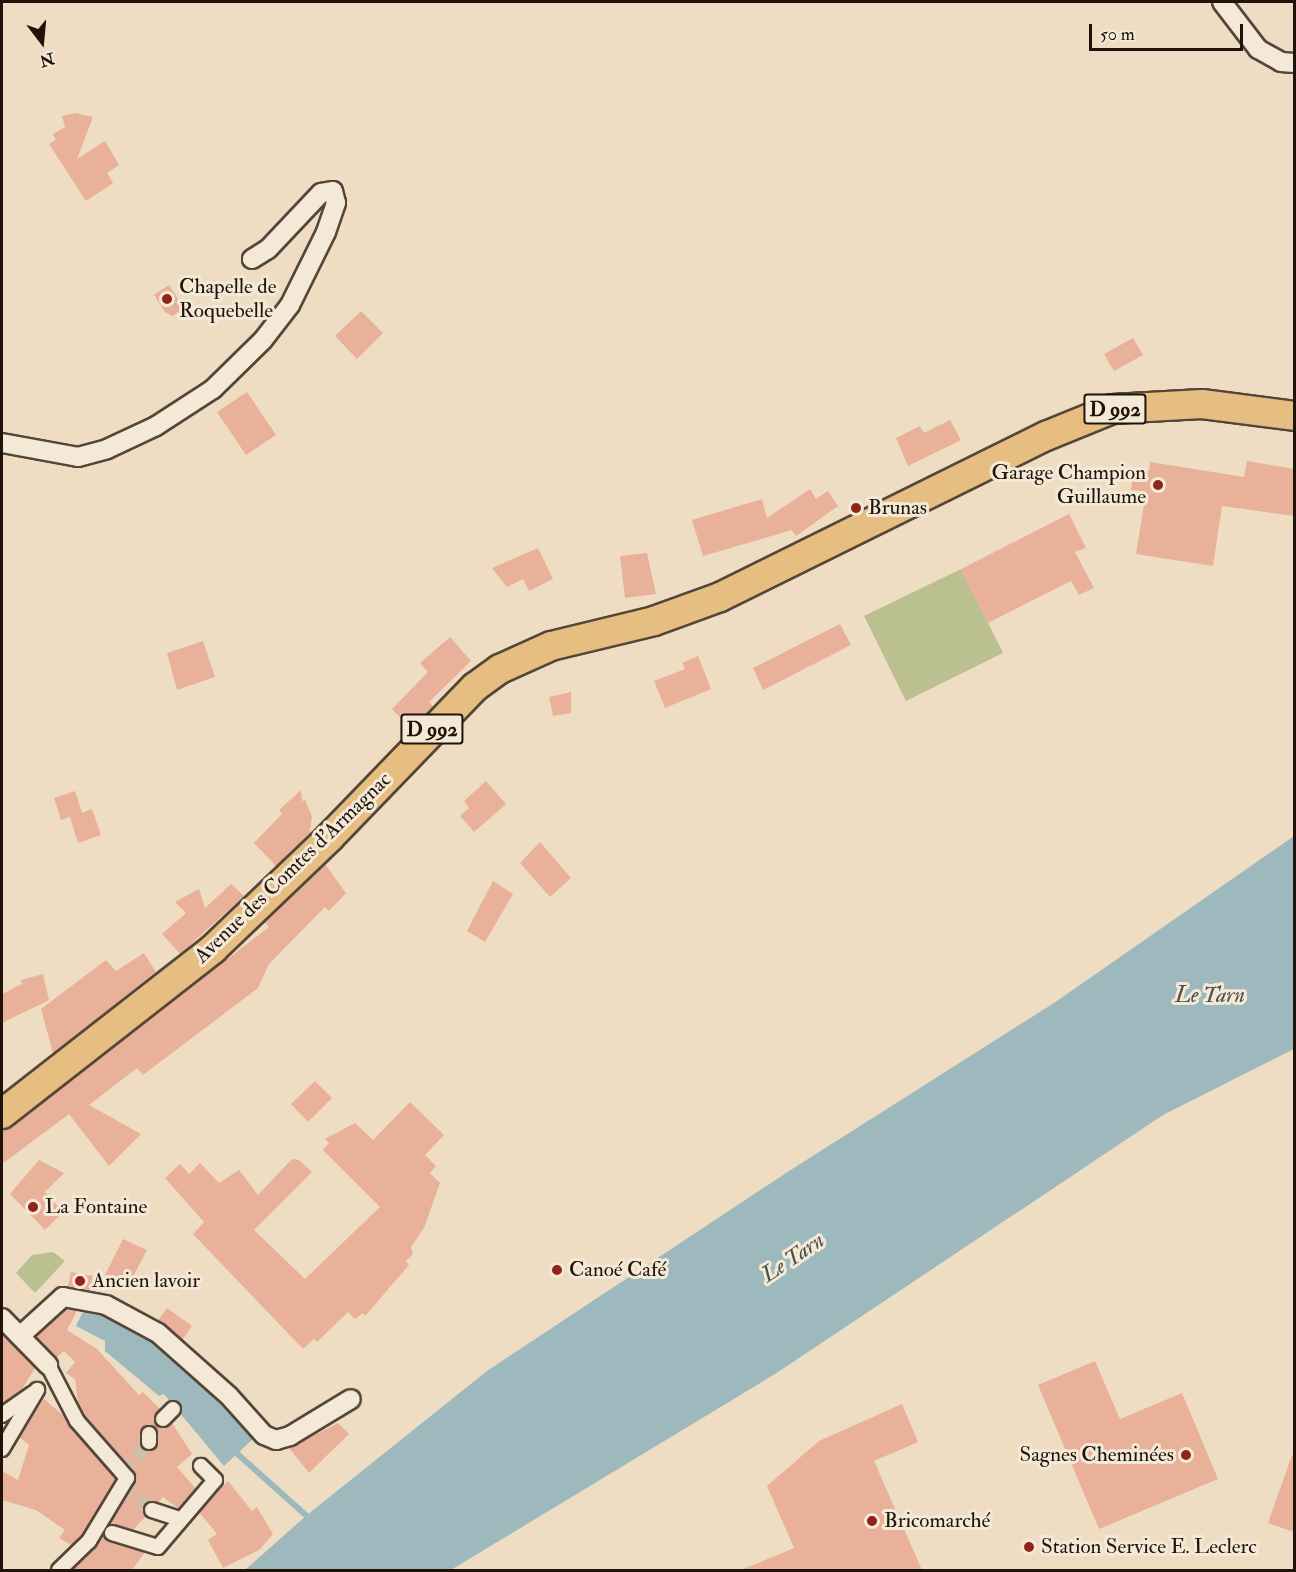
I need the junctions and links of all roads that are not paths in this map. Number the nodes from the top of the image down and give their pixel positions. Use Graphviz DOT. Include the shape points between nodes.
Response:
graph roads {
  1 [pos="1222,2"];
  2 [pos="1294,63"];
  3 [pos="252,260"];
  4 [pos="1294,416"];
  5 [pos="2,443"];
  6 [pos="2,1114"];
  7 [pos="2,1318"];
  8 [pos="20,1336"];
  9 [pos="48,1365"];
  10 [pos="351,1399"];
  11 [pos="2,1415"];
  12 [pos="2,1449"];
  13 [pos="201,1466"];
  14 [pos="152,1510"];
  15 [pos="179,1519"];
  16 [pos="103,1529"];
  17 [pos="59,1570"];
  1 -- 2 [label="street" via="1258,49 1281,62"];
  3 -- 5 [label="street" via="268,249 321,193 333,191 333,213 290,305 263,340 213,389 156,426 88,455 29,451"];
  4 -- 6 [label="main road, Avenue des Comtes d'Armagnac / D 992" via="1202,404 1112,409 1046,436 711,601 654,621 552,646 500,669 475,687 329,838 213,949"];
  7 -- 8 [label="street"];
  8 -- 9 [label="street"];
  8 -- 10 [label="street" via="63,1297 106,1305 158,1334 229,1396 264,1435 276,1440 290,1436"];
  9 -- 16 [label="street" via="77,1420 127,1478"];
  11 -- 12 [label="street" via="37,1390"];
  13 -- 15 [label="street" via="215,1480"];
  14 -- 15 [label="street"];
  15 -- 16 [label="street" via="158,1547"];
  16 -- 17 [label="street"];
}
